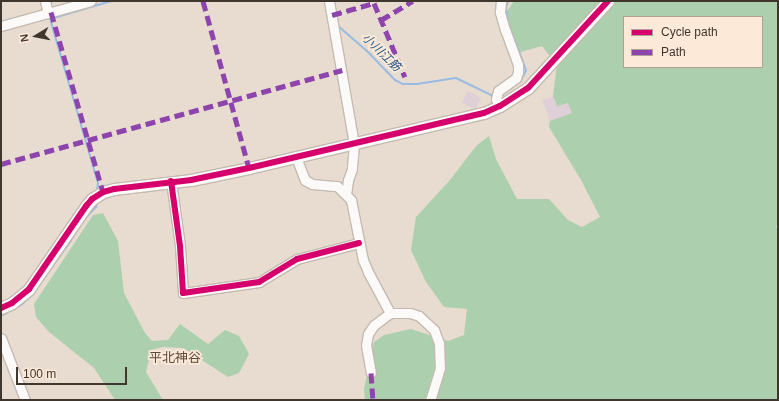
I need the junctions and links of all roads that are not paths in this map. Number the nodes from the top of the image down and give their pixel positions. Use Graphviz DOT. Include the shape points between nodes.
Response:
graph roads {
  1 [pos="45,1"];
  2 [pos="91,1"];
  3 [pos="330,1"];
  4 [pos="501,1"];
  5 [pos="608,1"];
  6 [pos="48,13"];
  7 [pos="1,26"];
  8 [pos="498,99"];
  9 [pos="354,144"];
  10 [pos="296,158"];
  11 [pos="171,181"];
  12 [pos="346,194"];
  13 [pos="359,243"];
  14 [pos="1,308"];
  15 [pos="390,313"];
  16 [pos="1,338"];
  17 [pos="371,373"];
  18 [pos="25,400"];
  19 [pos="430,400"];
  1 -- 6 [label="street"];
  2 -- 6 [label="street"];
  3 -- 9 [label="street"];
  4 -- 8 [label="street" via="502,18 518,72"];
  5 -- 8 [label="street" via="528,88"];
  6 -- 7 [label="street"];
  8 -- 9 [label="street" via="466,118"];
  9 -- 10 [label="street"];
  9 -- 12 [label="street"];
  10 -- 11 [label="street" via="208,177"];
  10 -- 12 [label="street" via="305,180 312,184 337,186"];
  11 -- 13 [label="street" via="180,246 183,293 259,282 296,259"];
  11 -- 14 [label="street" via="107,190 92,199 29,290"];
  12 -- 13 [label="street" via="351,200"];
  13 -- 15 [label="street" via="368,272"];
  15 -- 17 [label="street" via="374,325 368,334 366,345"];
  15 -- 19 [label="street" via="419,316 434,330 439,343 440,368"];
  16 -- 18 [label="street"];
}
